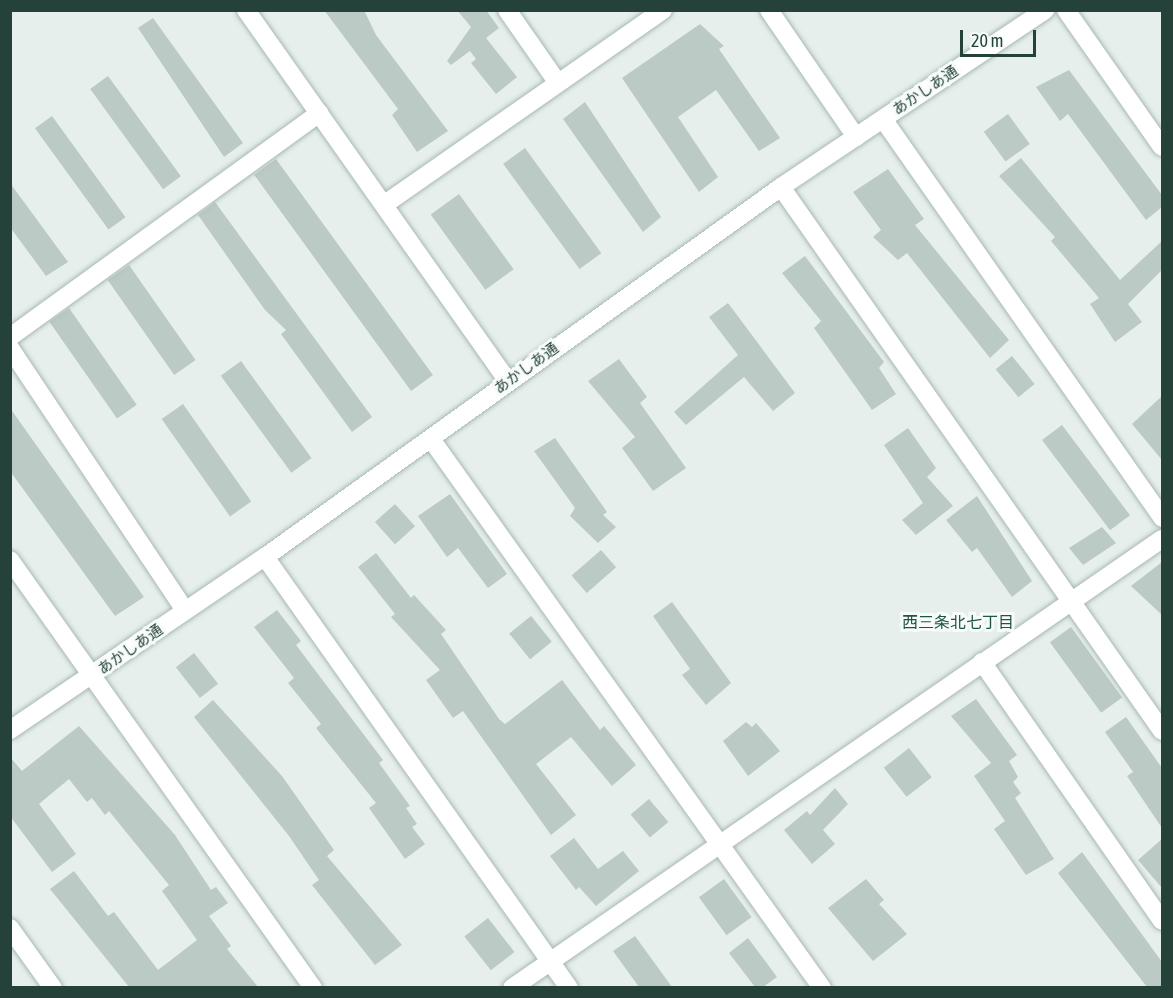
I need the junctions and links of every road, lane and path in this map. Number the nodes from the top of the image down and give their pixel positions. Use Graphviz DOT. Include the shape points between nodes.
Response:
graph roads {
  1 [pos="246,10"];
  2 [pos="507,10"];
  3 [pos="663,10"];
  4 [pos="769,10"];
  5 [pos="1045,10"];
  6 [pos="1066,10"];
  7 [pos="558,83"];
  8 [pos="320,113"];
  9 [pos="883,118"];
  10 [pos="856,137"];
  11 [pos="1162,147"];
  12 [pos="781,187"];
  13 [pos="385,204"];
  14 [pos="10,337"];
  15 [pos="10,348"];
  16 [pos="507,380"];
  17 [pos="431,439"];
  18 [pos="1162,518"];
  19 [pos="1162,539"];
  20 [pos="265,557"];
  21 [pos="10,560"];
  22 [pos="1072,601"];
  23 [pos="185,610"];
  24 [pos="982,662"];
  25 [pos="92,676"];
  26 [pos="10,730"];
  27 [pos="1162,731"];
  28 [pos="718,841"];
  29 [pos="1162,921"];
  30 [pos="10,928"];
  31 [pos="550,961"];
  32 [pos="53,987"];
  33 [pos="313,987"];
  34 [pos="512,987"];
  35 [pos="569,987"];
  36 [pos="822,987"];
  1 -- 8 [label="street"];
  2 -- 7 [label="street"];
  3 -- 7 [label="street"];
  4 -- 10 [label="street"];
  5 -- 9 [label="street, あかしあ通"];
  6 -- 11 [label="street"];
  7 -- 13 [label="street"];
  8 -- 13 [label="street"];
  8 -- 14 [label="street"];
  9 -- 10 [label="street, あかしあ通"];
  9 -- 18 [label="street"];
  10 -- 12 [label="street, あかしあ通"];
  12 -- 16 [label="street, あかしあ通"];
  12 -- 22 [label="street"];
  13 -- 16 [label="street"];
  15 -- 23 [label="street"];
  16 -- 17 [label="street, あかしあ通"];
  17 -- 20 [label="street, あかしあ通"];
  17 -- 28 [label="street"];
  19 -- 22 [label="street"];
  20 -- 23 [label="street, あかしあ通"];
  20 -- 31 [label="street"];
  21 -- 25 [label="street"];
  22 -- 24 [label="street"];
  22 -- 27 [label="street"];
  23 -- 25 [label="street, あかしあ通"];
  24 -- 28 [label="street"];
  24 -- 29 [label="street"];
  25 -- 26 [label="street, あかしあ通"];
  25 -- 33 [label="street"];
  28 -- 31 [label="street"];
  28 -- 36 [label="street"];
  30 -- 32 [label="street"];
  31 -- 34 [label="street"];
  31 -- 35 [label="street"];
}
